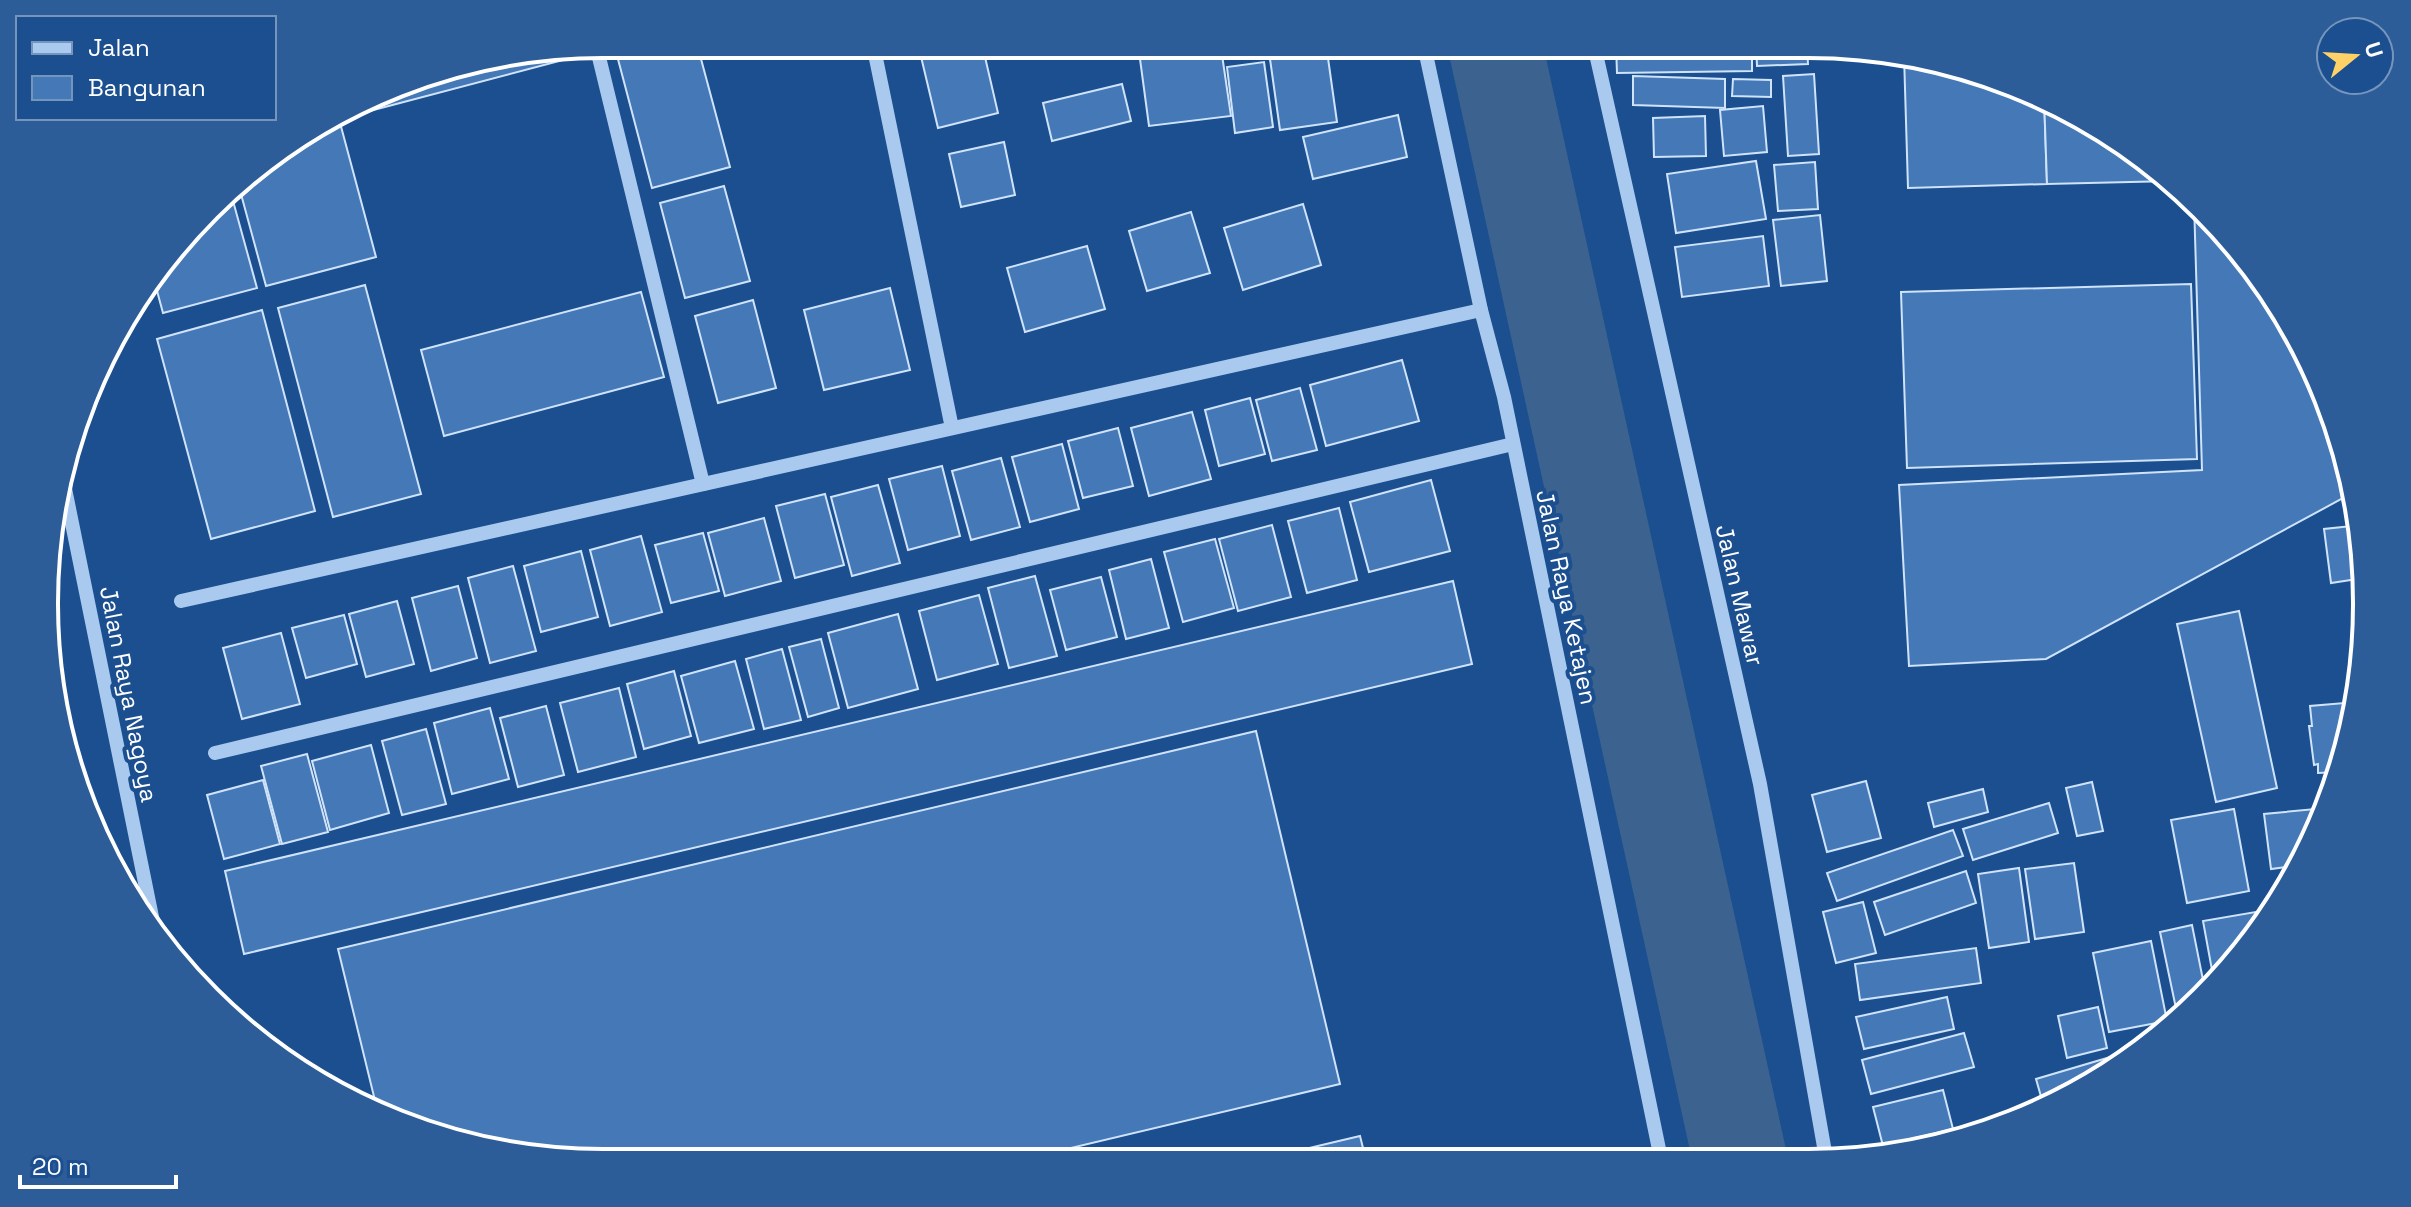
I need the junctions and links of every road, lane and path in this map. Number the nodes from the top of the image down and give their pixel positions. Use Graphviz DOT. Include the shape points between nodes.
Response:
graph roads {
  1 [pos="599,58"];
  2 [pos="876,58"];
  3 [pos="1427,58"];
  4 [pos="1597,58"];
  5 [pos="1481,310"];
  6 [pos="952,428"];
  7 [pos="1513,444"];
  8 [pos="703,484"];
  9 [pos="67,501"];
  10 [pos="181,601"];
  11 [pos="215,753"];
  12 [pos="150,907"];
  13 [pos="1659,1149"];
  14 [pos="1824,1149"];
  1 -- 8 [label="street"];
  2 -- 6 [label="street"];
  3 -- 5 [label="street, Jalan Raya Ketajen"];
  4 -- 14 [label="street, Jalan Mawar" via="1760,784"];
  5 -- 6 [label="street"];
  5 -- 7 [label="street, Jalan Raya Ketajen"];
  6 -- 8 [label="street"];
  7 -- 11 [label="street"];
  7 -- 13 [label="street, Jalan Raya Ketajen"];
  8 -- 10 [label="street"];
  9 -- 12 [label="street, Jalan Raya Nagoya"];
}
